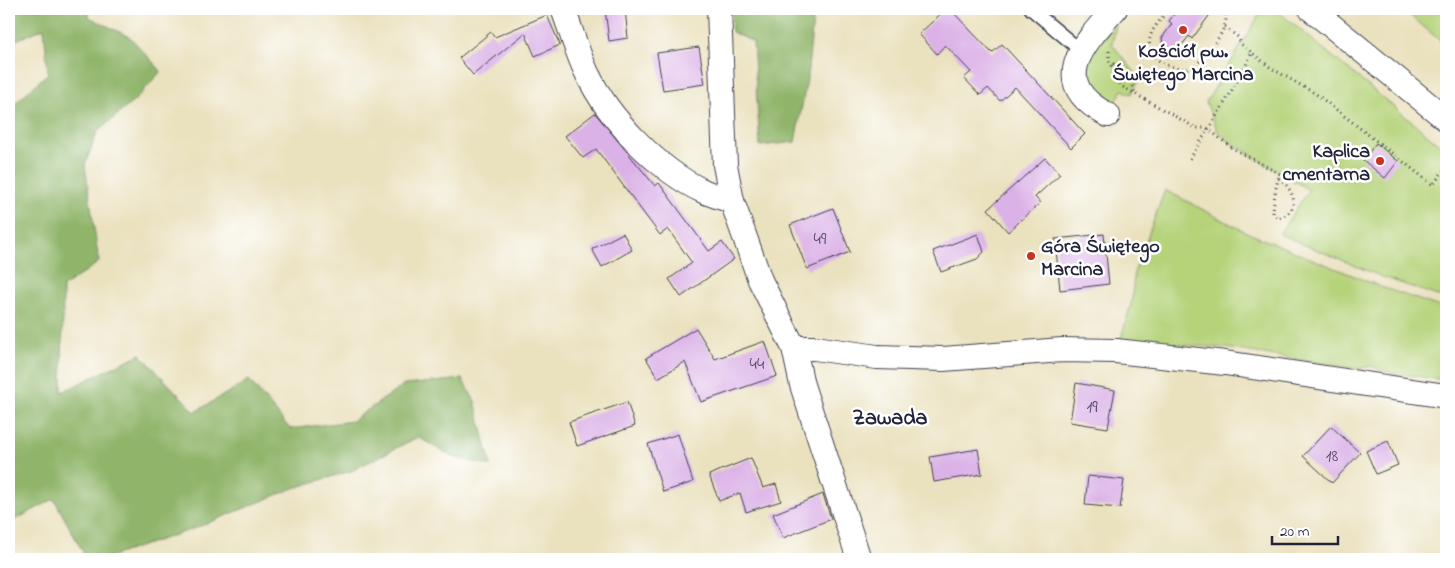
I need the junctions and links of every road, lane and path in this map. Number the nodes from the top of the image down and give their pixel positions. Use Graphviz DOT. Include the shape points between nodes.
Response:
graph roads {
  1 [pos="563,9"];
  2 [pos="718,9"];
  3 [pos="1031,9"];
  4 [pos="1115,9"];
  5 [pos="1169,9"];
  6 [pos="1224,9"];
  7 [pos="1311,9"];
  8 [pos="1225,27"];
  9 [pos="1110,42"];
  10 [pos="1080,50"];
  11 [pos="1252,53"];
  12 [pos="1109,61"];
  13 [pos="1121,86"];
  14 [pos="1116,88"];
  15 [pos="1135,94"];
  16 [pos="1108,115"];
  17 [pos="1446,119"];
  18 [pos="1207,128"];
  19 [pos="1190,160"];
  20 [pos="1446,168"];
  21 [pos="1278,178"];
  22 [pos="732,201"];
  23 [pos="794,348"];
  24 [pos="1446,396"];
  25 [pos="859,559"];
  1 -- 22 [label="street" via="587,74 608,107 636,140 670,170 703,191"];
  2 -- 22 [label="street" via="726,165"];
  3 -- 10 [label="lane"];
  4 -- 10 [label="street"];
  5 -- 8 [label="path" via="1152,33 1151,47 1157,59 1177,69 1194,68"];
  6 -- 8 [label="path" via="1227,15"];
  7 -- 17 [label="street"];
  8 -- 11 [label="path"];
  9 -- 12 [label="path"];
  10 -- 16 [label="street" via="1074,78 1079,92 1090,105"];
  11 -- 18 [label="path"];
  11 -- 20 [label="path" via="1316,94 1433,185"];
  12 -- 13 [label="path"];
  12 -- 15 [label="path" via="1128,76"];
  13 -- 14 [label="path"];
  13 -- 15 [label="path"];
  15 -- 18 [label="path" via="1196,128"];
  18 -- 19 [label="path"];
  18 -- 21 [label="path" via="1232,148 1280,174"];
  21 -- 21 [label="path" via="1272,212 1277,218 1290,211 1294,202 1289,187"];
  22 -- 23 [label="street" via="760,280"];
  23 -- 24 [label="street" via="877,357 943,359 1062,350 1116,351 1225,362"];
  23 -- 25 [label="street" via="802,385"];
}
